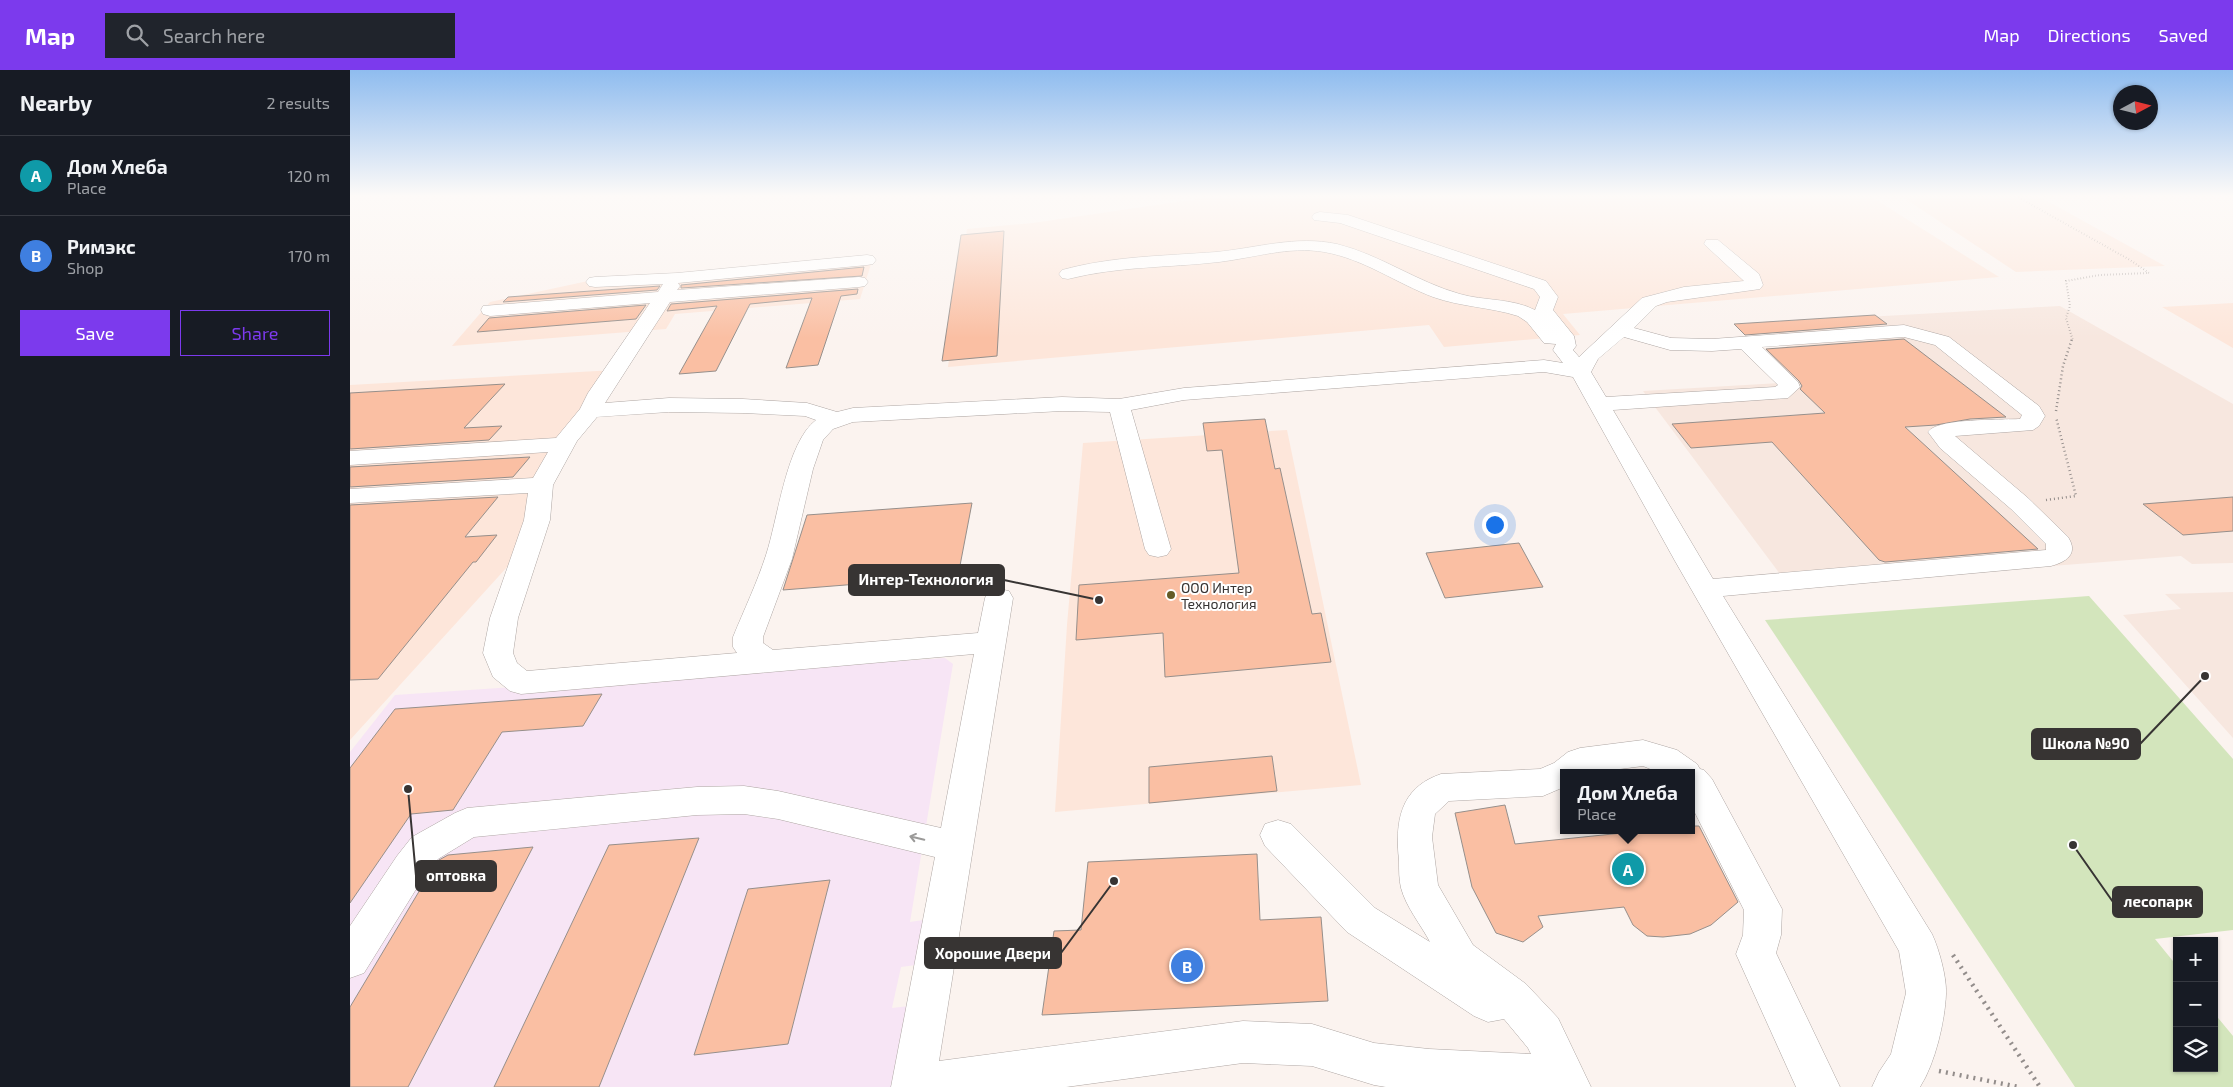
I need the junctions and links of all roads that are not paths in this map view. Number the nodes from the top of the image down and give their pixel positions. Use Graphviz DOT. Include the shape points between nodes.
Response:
graph roads {
  1 [pos="1417,243"];
  2 [pos="1712,244"];
  3 [pos="867,260"];
  4 [pos="1068,274"];
  5 [pos="677,278"];
  6 [pos="595,282"];
  7 [pos="859,282"];
  8 [pos="664,298"];
  9 [pos="490,310"];
  10 [pos="1621,330"];
  11 [pos="1745,342"];
  12 [pos="1563,350"];
  13 [pos="1581,372"];
  14 [pos="1599,404"];
  15 [pos="1118,406"];
  16 [pos="590,411"];
  17 [pos="835,419"];
  18 [pos="564,444"];
  19 [pos="350,458"];
  20 [pos="541,485"];
  21 [pos="350,496"];
  22 [pos="1158,549"];
  23 [pos="1705,589"];
  24 [pos="999,598"];
  25 [pos="991,642"];
  26 [pos="768,661"];
  27 [pos="1570,769"];
  28 [pos="1679,769"];
  29 [pos="1560,775"];
  30 [pos="1695,783"];
  31 [pos="1278,835"];
  32 [pos="955,847"];
  33 [pos="350,960"];
  34 [pos="1512,998"];
  35 [pos="1901,1076"];
  36 [pos="1567,1082"];
  37 [pos="913,1087"];
  38 [pos="1818,1087"];
  1 -- 12 [label="lane" via="1540,285 1549,297 1544,310 1566,340"];
  2 -- 10 [label="lane" via="1753,278 1754,285 1663,296 1649,302"];
  3 -- 5 [label="lane"];
  4 -- 12 [label="lane" via="1084,268 1326,247 1357,256 1452,298 1526,313"];
  5 -- 6 [label="lane"];
  5 -- 8 [label="lane"];
  7 -- 8 [label="lane"];
  8 -- 9 [label="lane"];
  8 -- 16 [label="lane"];
  10 -- 11 [label="lane" via="1670,344"];
  10 -- 13 [label="lane" via="1590,356"];
  11 -- 14 [label="lane" via="1787,382 1787,391"];
  11 -- 23 [label="lane" via="1904,331 1942,341 2031,410 2034,416 2032,422 2025,425 1939,432 2059,544 2058,554"];
  12 -- 13 [label="lane"];
  13 -- 14 [label="lane"];
  13 -- 15 [label="lane" via="1544,366 1203,392"];
  14 -- 23 [label="lane"];
  15 -- 17 [label="lane" via="1062,404 853,415"];
  15 -- 22 [label="lane"];
  16 -- 17 [label="lane" via="669,405 743,406 807,410"];
  16 -- 18 [label="lane"];
  17 -- 26 [label="lane" via="818,430 803,462 782,548 748,637 748,647"];
  18 -- 19 [label="lane"];
  18 -- 20 [label="lane"];
  20 -- 21 [label="lane"];
  20 -- 26 [label="lane" via="537,520 504,618 498,653 504,669 521,683"];
  23 -- 35 [label="lane" via="1918,947 1926,993 1919,1031"];
  24 -- 25 [label="lane"];
  25 -- 26 [label="lane"];
  25 -- 32 [label="lane"];
  27 -- 28 [label="lane" via="1580,761 1643,753 1665,759"];
  29 -- 34 [label="lane" via="1543,782 1441,788 1419,808 1414,837 1420,888 1460,958"];
  30 -- 38 [label="lane" via="1763,909 1762,935 1756,954"];
  31 -- 34 [label="lane" via="1361,920 1488,1002"];
  32 -- 33 [label="lane, one-way" via="744,800 687,802 467,823 425,848"];
  32 -- 37 [label="lane"];
  34 -- 36 [label="lane" via="1543,1034"];
  36 -- 37 [label="lane" via="1429,1071 1374,1064 1312,1045 1242,1042"];
}
